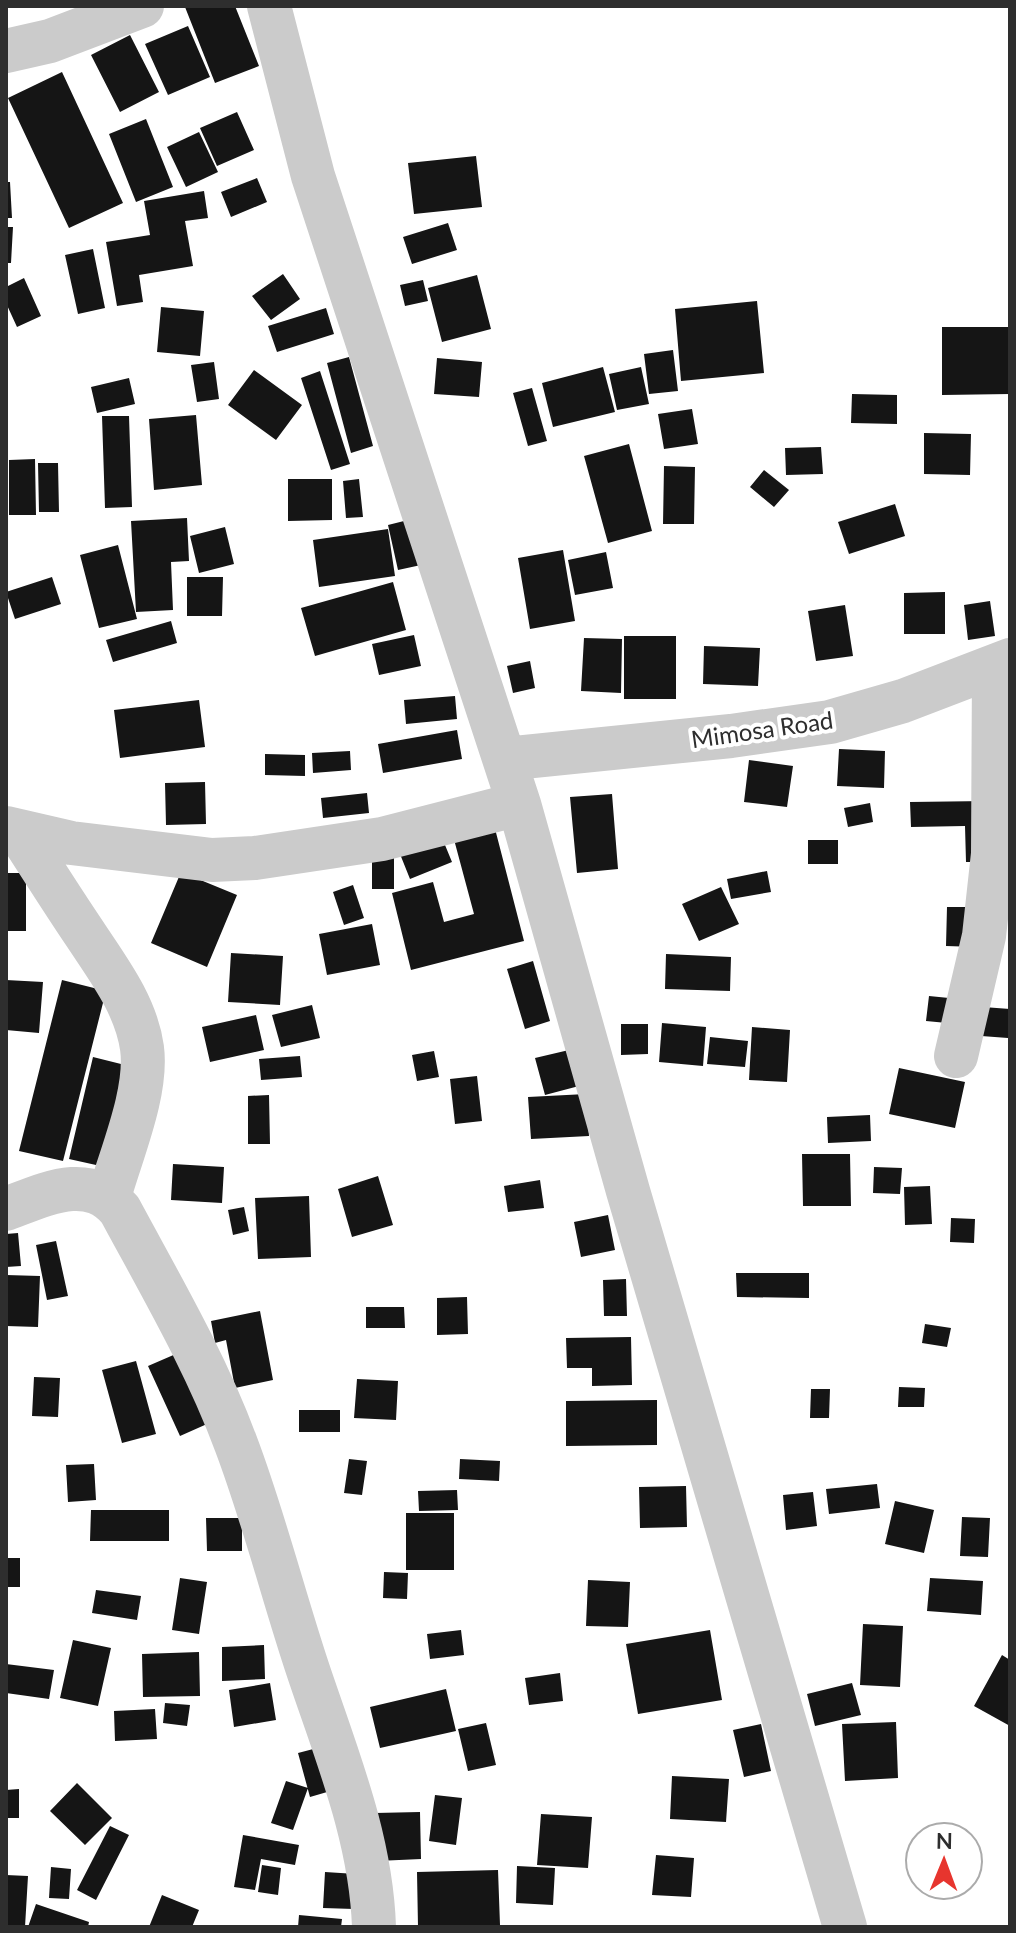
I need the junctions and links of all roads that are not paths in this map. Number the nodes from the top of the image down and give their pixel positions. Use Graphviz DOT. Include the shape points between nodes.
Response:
graph roads {
  1 [pos="142,6"];
  2 [pos="269,6"];
  3 [pos="6,51"];
  4 [pos="1002,664"];
  5 [pos="505,759"];
  6 [pos="519,804"];
  7 [pos="12,830"];
  8 [pos="956,1056"];
  9 [pos="109,1197"];
  10 [pos="6,1209"];
  11 [pos="374,1927"];
  12 [pos="845,1927"];
  1 -- 3 [label="street" via="50,41"];
  2 -- 5 [label="street" via="313,176"];
  4 -- 5 [label="street, Mimosa Road" via="830,722"];
  4 -- 8 [label="street" via="984,936"];
  5 -- 6 [label="street"];
  6 -- 7 [label="street" via="382,839 255,858 159,855"];
  6 -- 12 [label="street"];
  7 -- 9 [label="street" via="119,986 134,1018 142,1076"];
  9 -- 10 [label="street" via="80,1189 46,1194"];
  9 -- 11 [label="street" via="181,1323 235,1441 361,1828"];
}
